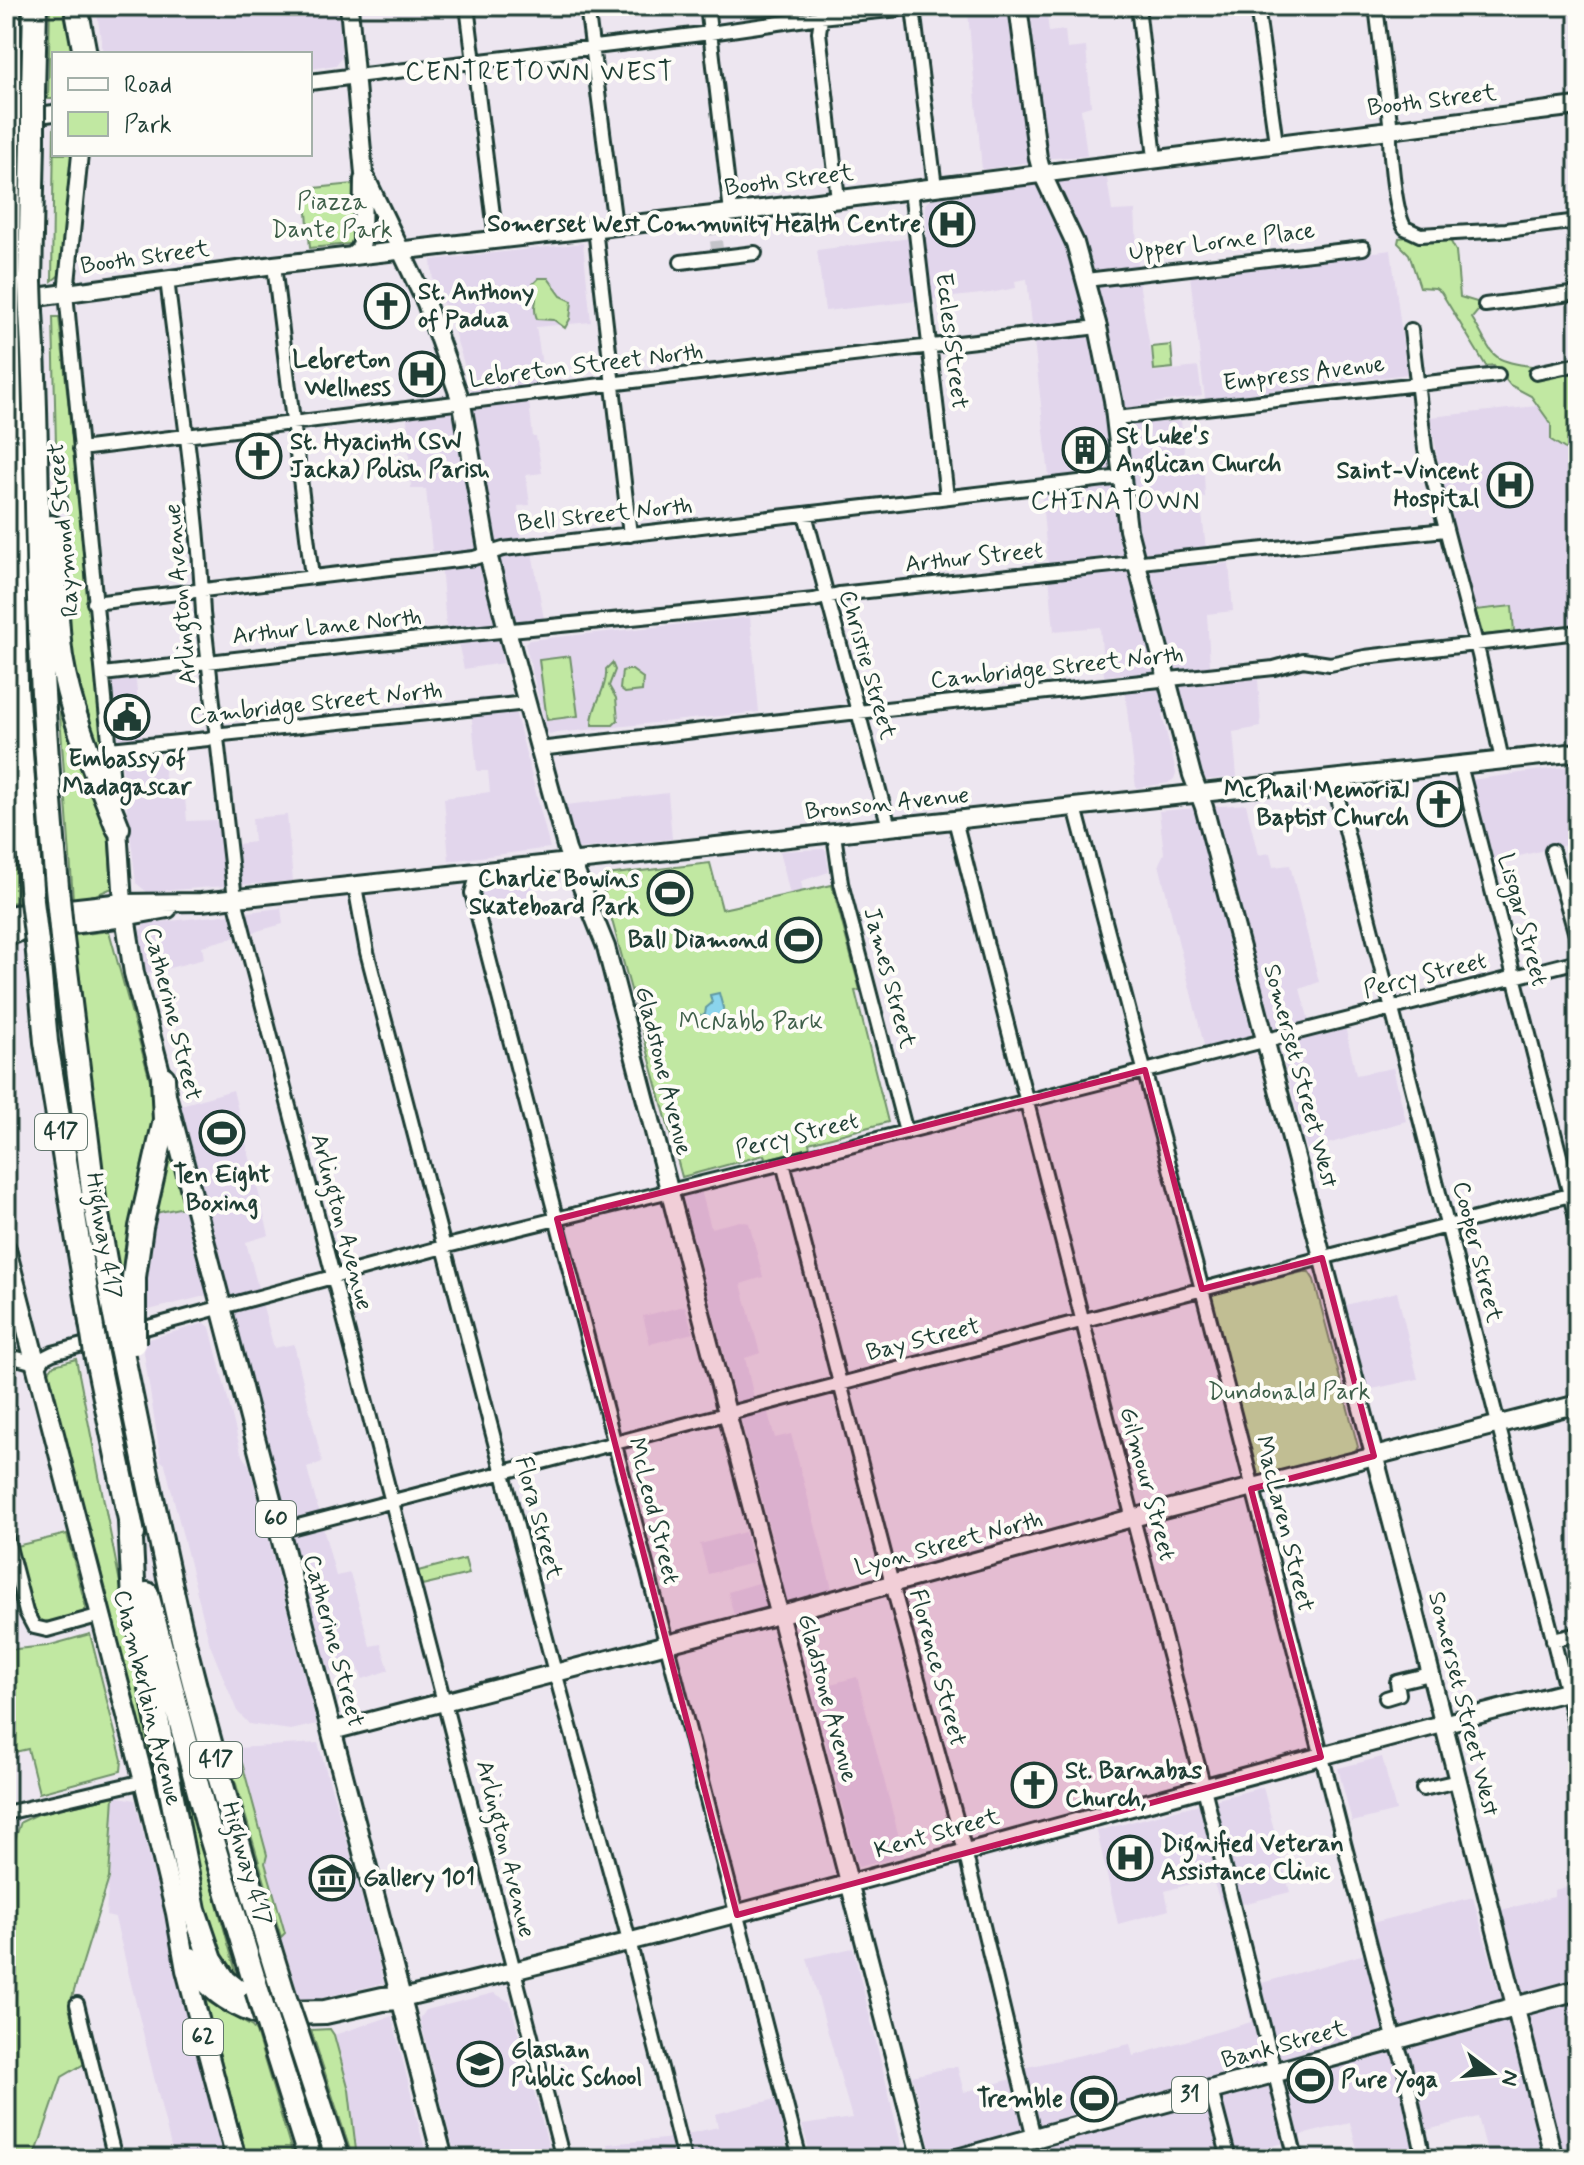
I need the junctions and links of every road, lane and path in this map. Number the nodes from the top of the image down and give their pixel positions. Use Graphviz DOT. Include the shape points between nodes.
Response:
graph roads {
  1 [pos="9,6"];
  2 [pos="35,6"];
  3 [pos="76,6"];
  4 [pos="349,6"];
  5 [pos="467,6"];
  6 [pos="587,6"];
  7 [pos="707,6"];
  8 [pos="930,6"];
  9 [pos="1018,6"];
  10 [pos="1138,6"];
  11 [pos="1257,6"];
  12 [pos="1376,6"];
  13 [pos="913,8"];
  14 [pos="822,11"];
  15 [pos="710,33"];
  16 [pos="593,47"];
  17 [pos="85,52"];
  18 [pos="475,63"];
  19 [pos="356,76"];
  20 [pos="312,82"];
  21 [pos="1578,106"];
  22 [pos="52,113"];
  23 [pos="6,119"];
  24 [pos="1389,131"];
  25 [pos="1276,143"];
  26 [pos="80,156"];
  27 [pos="1155,158"];
  28 [pos="1042,173"];
  29 [pos="364,174"];
  30 [pos="935,187"];
  31 [pos="911,190"];
  32 [pos="838,199"];
  33 [pos="731,212"];
  34 [pos="1578,221"];
  35 [pos="615,226"];
  36 [pos="595,228"];
  37 [pos="496,239"];
  38 [pos="1363,248"];
  39 [pos="401,251"];
  40 [pos="755,253"];
  41 [pos="352,256"];
  42 [pos="681,262"];
  43 [pos="274,265"];
  44 [pos="167,279"];
  45 [pos="1086,280"];
  46 [pos="66,293"];
  47 [pos="1578,293"];
  48 [pos="13,296"];
  49 [pos="1485,305"];
  50 [pos="1098,327"];
  51 [pos="1411,330"];
  52 [pos="929,347"];
  53 [pos="1578,364"];
  54 [pos="1536,373"];
  55 [pos="1498,375"];
  56 [pos="1417,384"];
  57 [pos="612,386"];
  58 [pos="462,404"];
  59 [pos="37,411"];
  60 [pos="1116,418"];
  61 [pos="293,424"];
  62 [pos="186,438"];
  63 [pos="80,449"];
  64 [pos="1122,477"];
  65 [pos="947,497"];
  66 [pos="805,514"];
  67 [pos="1445,530"];
  68 [pos="630,535"];
  69 [pos="488,554"];
  70 [pos="1136,564"];
  71 [pos="13,566"];
  72 [pos="312,577"];
  73 [pos="202,590"];
  74 [pos="826,599"];
  75 [pos="94,603"];
  76 [pos="6,624"];
  77 [pos="508,631"];
  78 [pos="1578,632"];
  79 [pos="1476,644"];
  80 [pos="208,662"];
  81 [pos="103,674"];
  82 [pos="1167,679"];
  83 [pos="527,703"];
  84 [pos="858,712"];
  85 [pos="216,737"];
  86 [pos="110,749"];
  87 [pos="539,749"];
  88 [pos="1578,752"];
  89 [pos="1502,760"];
  90 [pos="1460,765"];
  91 [pos="1333,779"];
  92 [pos="1200,793"];
  93 [pos="1075,807"];
  94 [pos="955,820"];
  95 [pos="889,827"];
  96 [pos="118,828"];
  97 [pos="834,834"];
  98 [pos="1552,851"];
  99 [pos="572,862"];
  100 [pos="478,873"];
  101 [pos="355,886"];
  102 [pos="235,899"];
  103 [pos="123,910"];
  104 [pos="8,927"];
  105 [pos="1578,942"];
  106 [pos="1578,961"];
  107 [pos="1514,977"];
  108 [pos="1390,1008"];
  109 [pos="1267,1039"];
  110 [pos="1145,1070"];
  111 [pos="163,1078"];
  112 [pos="1026,1100"];
  113 [pos="906,1132"];
  114 [pos="783,1163"];
  115 [pos="669,1190"];
  116 [pos="1574,1194"];
  117 [pos="557,1219"];
  118 [pos="1447,1226"];
  119 [pos="1578,1226"];
  120 [pos="443,1247"];
  121 [pos="6,1249"];
  122 [pos="1322,1258"];
  123 [pos="333,1278"];
  124 [pos="1202,1289"];
  125 [pos="220,1304"];
  126 [pos="124,1314"];
  127 [pos="1082,1321"];
  128 [pos="34,1361"];
  129 [pos="841,1383"];
  130 [pos="1578,1404"];
  131 [pos="728,1415"];
  132 [pos="1498,1424"];
  133 [pos="613,1443"];
  134 [pos="1374,1456"];
  135 [pos="503,1473"];
  136 [pos="1251,1489"];
  137 [pos="392,1501"];
  138 [pos="1132,1518"];
  139 [pos="130,1521"];
  140 [pos="279,1531"];
  141 [pos="6,1535"];
  142 [pos="892,1584"];
  143 [pos="780,1614"];
  144 [pos="101,1615"];
  145 [pos="1578,1634"];
  146 [pos="1553,1640"];
  147 [pos="665,1644"];
  148 [pos="556,1673"];
  149 [pos="1430,1674"];
  150 [pos="1572,1691"];
  151 [pos="1386,1698"];
  152 [pos="444,1702"];
  153 [pos="1444,1725"];
  154 [pos="332,1731"];
  155 [pos="1578,1736"];
  156 [pos="1321,1757"];
  157 [pos="144,1781"];
  158 [pos="1458,1781"];
  159 [pos="1204,1788"];
  160 [pos="1423,1789"];
  161 [pos="6,1813"];
  162 [pos="965,1851"];
  163 [pos="850,1883"];
  164 [pos="176,1913"];
  165 [pos="737,1915"];
  166 [pos="628,1942"];
  167 [pos="513,1970"];
  168 [pos="1578,1990"];
  169 [pos="402,1998"];
  170 [pos="77,2004"];
  171 [pos="1515,2007"];
  172 [pos="1395,2040"];
  173 [pos="1274,2072"];
  174 [pos="1211,2090"];
  175 [pos="1034,2138"];
  176 [pos="993,2154"];
  177 [pos="115,2159"];
  178 [pos="236,2159"];
  179 [pos="310,2159"];
  180 [pos="338,2159"];
  181 [pos="443,2159"];
  182 [pos="563,2159"];
  183 [pos="684,2159"];
  184 [pos="800,2159"];
  185 [pos="921,2159"];
  186 [pos="957,2159"];
  187 [pos="1229,2159"];
  188 [pos="1296,2159"];
  189 [pos="1424,2159"];
  190 [pos="1554,2159"];
  1 -- 48 [label="highway, Highway 417 / 417, bridge"];
  2 -- 48 [label="highway, 417, bridge" via="33,140"];
  3 -- 17 [label="highway"];
  4 -- 19 [label="main road, Gladstone Avenue"];
  5 -- 18 [label="street"];
  6 -- 16 [label="street"];
  7 -- 15 [label="street"];
  8 -- 13 [label="street"];
  9 -- 28 [label="main road, Somerset Street West"];
  10 -- 27 [label="street"];
  11 -- 25 [label="street"];
  12 -- 24 [label="street"];
  13 -- 14 [label="street"];
  13 -- 30 [label="street"];
  14 -- 15 [label="street"];
  14 -- 32 [label="street" via="819,32"];
  15 -- 16 [label="street"];
  15 -- 33 [label="street"];
  16 -- 18 [label="street"];
  16 -- 35 [label="street"];
  18 -- 19 [label="street"];
  18 -- 37 [label="street"];
  19 -- 20 [label="street"];
  19 -- 29 [label="main road, Gladstone Avenue"];
  21 -- 24 [label="main road, Booth Street"];
  22 -- 23 [label="street"];
  24 -- 25 [label="main road, Booth Street"];
  24 -- 34 [label="street" via="1405,228 1420,235"];
  25 -- 27 [label="main road, Booth Street"];
  26 -- 46 [label="street, Raymond Street"];
  27 -- 28 [label="main road, Booth Street"];
  28 -- 30 [label="main road, Booth Street"];
  28 -- 45 [label="main road, Somerset Street West" via="1071,232"];
  29 -- 39 [label="main road, Gladstone Avenue"];
  29 -- 41 [label="main road" via="362,242"];
  30 -- 31 [label="main road, Booth Street"];
  31 -- 32 [label="main road, Booth Street"];
  31 -- 52 [label="street, Eccles Street"];
  32 -- 33 [label="main road, Booth Street"];
  33 -- 35 [label="main road, Booth Street"];
  35 -- 36 [label="main road, Booth Street"];
  36 -- 37 [label="main road, Booth Street"];
  36 -- 57 [label="street"];
  37 -- 39 [label="main road, Booth Street"];
  38 -- 45 [label="street, Upper Lorne Place"];
  39 -- 41 [label="main road, Booth Street"];
  39 -- 58 [label="main road, Gladstone Avenue"];
  40 -- 42 [label="street"];
  41 -- 43 [label="main road, Booth Street"];
  43 -- 44 [label="main road, Booth Street"];
  43 -- 61 [label="street"];
  44 -- 46 [label="main road, Booth Street"];
  44 -- 62 [label="street, Arlington Avenue"];
  45 -- 50 [label="main road, Somerset Street West"];
  46 -- 48 [label="main road, Booth Street"];
  46 -- 63 [label="street, Raymond Street"];
  47 -- 49 [label="street"];
  48 -- 59 [label="highway, 417, bridge" via="31,311"];
  48 -- 71 [label="highway, Highway 417 / 417"];
  50 -- 52 [label="street, Lebreton Street North"];
  50 -- 60 [label="main road, Somerset Street West"];
  51 -- 56 [label="street"];
  52 -- 57 [label="street, Lebreton Street North"];
  52 -- 65 [label="street, Eccles Street"];
  53 -- 54 [label="street"];
  55 -- 56 [label="street, Empress Avenue"];
  56 -- 60 [label="street, Empress Avenue"];
  56 -- 67 [label="street" via="1425,449"];
  57 -- 58 [label="street, Lebreton Street North"];
  57 -- 68 [label="street"];
  58 -- 61 [label="street, Lebreton Street North"];
  58 -- 69 [label="main road, Gladstone Avenue"];
  59 -- 96 [label="highway" via="61,657 81,738"];
  59 -- 126 [label="highway, 417, bridge" via="42,669 58,898 94,1198"];
  60 -- 64 [label="main road, Somerset Street West"];
  61 -- 62 [label="street, Lebreton Street North"];
  61 -- 72 [label="street"];
  62 -- 63 [label="street, Lebreton Street North"];
  62 -- 73 [label="street, Arlington Avenue"];
  63 -- 75 [label="street, Raymond Street"];
  64 -- 65 [label="street, Bell Street North"];
  64 -- 70 [label="main road, Somerset Street West"];
  65 -- 66 [label="street, Bell Street North"];
  66 -- 68 [label="street, Bell Street North"];
  66 -- 74 [label="street, Christie Street"];
  67 -- 70 [label="street, Arthur Street"];
  67 -- 79 [label="street"];
  68 -- 69 [label="street, Bell Street North"];
  69 -- 72 [label="street, Bell Street North"];
  69 -- 77 [label="main road, Gladstone Avenue"];
  70 -- 74 [label="street, Arthur Street"];
  70 -- 82 [label="main road, Somerset Street West"];
  71 -- 76 [label="highway"];
  71 -- 139 [label="highway, Highway 417 / 417, bridge" via="16,686 46,1042 96,1354"];
  72 -- 73 [label="street, Bell Street North"];
  73 -- 75 [label="street, Bell Street North"];
  73 -- 80 [label="street, Arlington Avenue"];
  74 -- 77 [label="street, Arthur Street"];
  74 -- 84 [label="street, Christie Street"];
  75 -- 81 [label="street, Raymond Street"];
  77 -- 80 [label="street, Arthur Lane North"];
  77 -- 83 [label="main road, Gladstone Avenue"];
  78 -- 79 [label="street, Cambridge Street North"];
  79 -- 82 [label="street, Cambridge Street North"];
  79 -- 89 [label="street"];
  80 -- 81 [label="street, Arthur Lane North"];
  80 -- 85 [label="street, Arlington Avenue"];
  81 -- 86 [label="street, Raymond Street"];
  82 -- 84 [label="street, Cambridge Street North"];
  82 -- 92 [label="main road, Somerset Street West"];
  83 -- 85 [label="street, Cambridge Street North"];
  83 -- 87 [label="main road, Gladstone Avenue"];
  84 -- 87 [label="street, Cambridge Street North"];
  84 -- 95 [label="street, Christie Street"];
  85 -- 86 [label="street, Cambridge Street North"];
  85 -- 102 [label="street, Arlington Avenue"];
  86 -- 96 [label="street, Raymond Street"];
  87 -- 99 [label="main road, Gladstone Avenue"];
  88 -- 89 [label="main road, Bronson Avenue"];
  89 -- 90 [label="main road, Bronson Avenue"];
  90 -- 91 [label="main road, Bronson Avenue"];
  90 -- 107 [label="street, Lisgar Street"];
  91 -- 92 [label="main road, Bronson Avenue"];
  91 -- 108 [label="street, Cooper Street"];
  92 -- 93 [label="main road, Bronson Avenue"];
  92 -- 109 [label="main road, Somerset Street West"];
  93 -- 94 [label="main road, Bronson Avenue"];
  93 -- 110 [label="street, MacLaren Street"];
  94 -- 95 [label="main road, Bronson Avenue"];
  94 -- 112 [label="street, Gilmour Street"];
  95 -- 97 [label="main road, Bronson Avenue"];
  96 -- 103 [label="main road, Raymond Street"];
  97 -- 99 [label="main road, Bronson Avenue"];
  97 -- 113 [label="street, James Street" via="841,883"];
  98 -- 105 [label="street"];
  99 -- 100 [label="main road, Bronson Avenue"];
  99 -- 115 [label="main road, Gladstone Avenue" via="602,932"];
  100 -- 101 [label="main road, Bronson Avenue"];
  100 -- 117 [label="street, McLeod Street" via="472,893"];
  101 -- 102 [label="main road, Bronson Avenue"];
  101 -- 120 [label="street, Flora Street"];
  102 -- 103 [label="main road, Bronson Avenue"];
  102 -- 123 [label="street, Arlington Avenue"];
  103 -- 104 [label="main road, Bronson Avenue"];
  103 -- 111 [label="main road, Catherine Street / 60"];
  106 -- 107 [label="street, Percy Street"];
  107 -- 108 [label="street, Percy Street"];
  107 -- 116 [label="street, Lisgar Street"];
  108 -- 109 [label="street, Percy Street"];
  108 -- 118 [label="street, Cooper Street"];
  109 -- 110 [label="street, Percy Street"];
  109 -- 122 [label="main road, Somerset Street West"];
  110 -- 112 [label="street, Percy Street"];
  110 -- 124 [label="street, MacLaren Street"];
  111 -- 125 [label="main road, Catherine Street / 60"];
  111 -- 126 [label="highway" via="165,1120"];
  112 -- 113 [label="street, Percy Street"];
  112 -- 127 [label="street, Gilmour Street"];
  113 -- 114 [label="street, Percy Street"];
  114 -- 115 [label="street, Percy Street"];
  114 -- 129 [label="street, Florence Street"];
  115 -- 117 [label="street, Percy Street"];
  115 -- 131 [label="main road, Gladstone Avenue"];
  116 -- 118 [label="street, Bay Street"];
  116 -- 119 [label="street, Lisgar Street"];
  117 -- 120 [label="street, Percy Street"];
  117 -- 133 [label="street, McLeod Street"];
  118 -- 122 [label="street, Bay Street"];
  118 -- 132 [label="street, Cooper Street"];
  120 -- 123 [label="street, Percy Street"];
  120 -- 135 [label="street, Flora Street"];
  121 -- 128 [label="main road, Chamberlain Avenue / 62"];
  122 -- 124 [label="street, Bay Street"];
  122 -- 134 [label="main road, Somerset Street West"];
  123 -- 125 [label="street, Percy Street"];
  123 -- 137 [label="street, Arlington Avenue"];
  124 -- 127 [label="street, Bay Street"];
  124 -- 136 [label="street, MacLaren Street"];
  125 -- 128 [label="street, Percy Street"];
  125 -- 140 [label="main road, Catherine Street / 60"];
  126 -- 180 [label="highway, 417, bridge" via="137,1423 184,1641 244,1867"];
  127 -- 129 [label="street, Bay Street"];
  127 -- 138 [label="street, Gilmour Street"];
  128 -- 144 [label="main road, Chamberlain Avenue / 62"];
  129 -- 131 [label="street, Bay Street"];
  129 -- 142 [label="street, Florence Street"];
  130 -- 132 [label="main road, Lyon Street North"];
  131 -- 133 [label="street, Bay Street"];
  131 -- 143 [label="main road, Gladstone Avenue"];
  132 -- 134 [label="main road, Lyon Street North"];
  132 -- 146 [label="street, Cooper Street"];
  133 -- 135 [label="street, Bay Street"];
  133 -- 147 [label="street, McLeod Street"];
  134 -- 136 [label="main road, Lyon Street North"];
  134 -- 149 [label="main road, Somerset Street West"];
  135 -- 137 [label="street, Bay Street"];
  135 -- 148 [label="street, Flora Street"];
  136 -- 138 [label="main road, Lyon Street North"];
  136 -- 156 [label="street, MacLaren Street"];
  137 -- 140 [label="street, Bay Street"];
  137 -- 152 [label="street, Arlington Avenue"];
  138 -- 142 [label="main road, Lyon Street North"];
  138 -- 159 [label="street, Gilmour Street"];
  139 -- 169 [label="highway" via="134,1601 194,1910 211,1960 245,1997 285,2013 325,2012"];
  139 -- 179 [label="highway, Highway 417 / 417, bridge" via="184,1740"];
  140 -- 154 [label="main road, Catherine Street / 60"];
  141 -- 144 [label="street" via="34,1627 47,1630"];
  142 -- 143 [label="main road, Lyon Street North"];
  142 -- 162 [label="street, Florence Street"];
  143 -- 147 [label="main road, Lyon Street North"];
  143 -- 163 [label="main road, Gladstone Avenue"];
  144 -- 157 [label="main road, Chamberlain Avenue / 62"];
  145 -- 146 [label="street"];
  146 -- 150 [label="street, Cooper Street"];
  147 -- 148 [label="main road, Lyon Street North"];
  147 -- 165 [label="street, McLeod Street"];
  148 -- 152 [label="main road, Lyon Street North"];
  148 -- 166 [label="street, Flora Street"];
  149 -- 151 [label="street" via="1397,1682 1399,1694"];
  149 -- 153 [label="main road, Somerset Street West"];
  150 -- 153 [label="main road, Kent Street"];
  150 -- 155 [label="street, Cooper Street"];
  152 -- 154 [label="main road, Lyon Street North"];
  152 -- 167 [label="street, Arlington Avenue"];
  153 -- 156 [label="main road, Kent Street"];
  153 -- 158 [label="main road, Somerset Street West"];
  154 -- 169 [label="main road, Catherine Street / 60"];
  156 -- 159 [label="main road, Kent Street"];
  156 -- 172 [label="street, MacLaren Street"];
  157 -- 161 [label="street"];
  157 -- 164 [label="main road, Chamberlain Avenue / 62"];
  158 -- 160 [label="street"];
  158 -- 171 [label="main road, Somerset Street West"];
  159 -- 162 [label="main road, Kent Street"];
  159 -- 173 [label="street, Gilmour Street"];
  162 -- 163 [label="main road, Kent Street"];
  162 -- 175 [label="street, Florence Street"];
  163 -- 165 [label="main road, Kent Street"];
  163 -- 185 [label="main road, Gladstone Avenue"];
  164 -- 169 [label="main road" via="198,1974 223,1998 254,2014 288,2022 326,2021 386,2008"];
  164 -- 178 [label="main road, Chamberlain Avenue / 62"];
  165 -- 166 [label="main road, Kent Street"];
  165 -- 184 [label="street, McLeod Street"];
  166 -- 167 [label="main road, Kent Street"];
  166 -- 183 [label="street, Flora Street"];
  167 -- 169 [label="main road, Kent Street"];
  167 -- 182 [label="street, Arlington Avenue"];
  168 -- 171 [label="main road, Bank Street / 31"];
  169 -- 181 [label="main road, Catherine Street / 60"];
  170 -- 177 [label="street"];
  171 -- 172 [label="main road, Bank Street / 31"];
  171 -- 190 [label="main road, Somerset Street West"];
  172 -- 173 [label="main road, Bank Street / 31"];
  172 -- 189 [label="street, MacLaren Street"];
  173 -- 174 [label="main road, Bank Street / 31"];
  173 -- 188 [label="street, Gilmour Street"];
  174 -- 175 [label="main road, Bank Street / 31" via="1108,2126"];
  174 -- 187 [label="street"];
  175 -- 176 [label="main road, Bank Street / 31"];
  176 -- 186 [label="main road, Bank Street / 31"];
}
